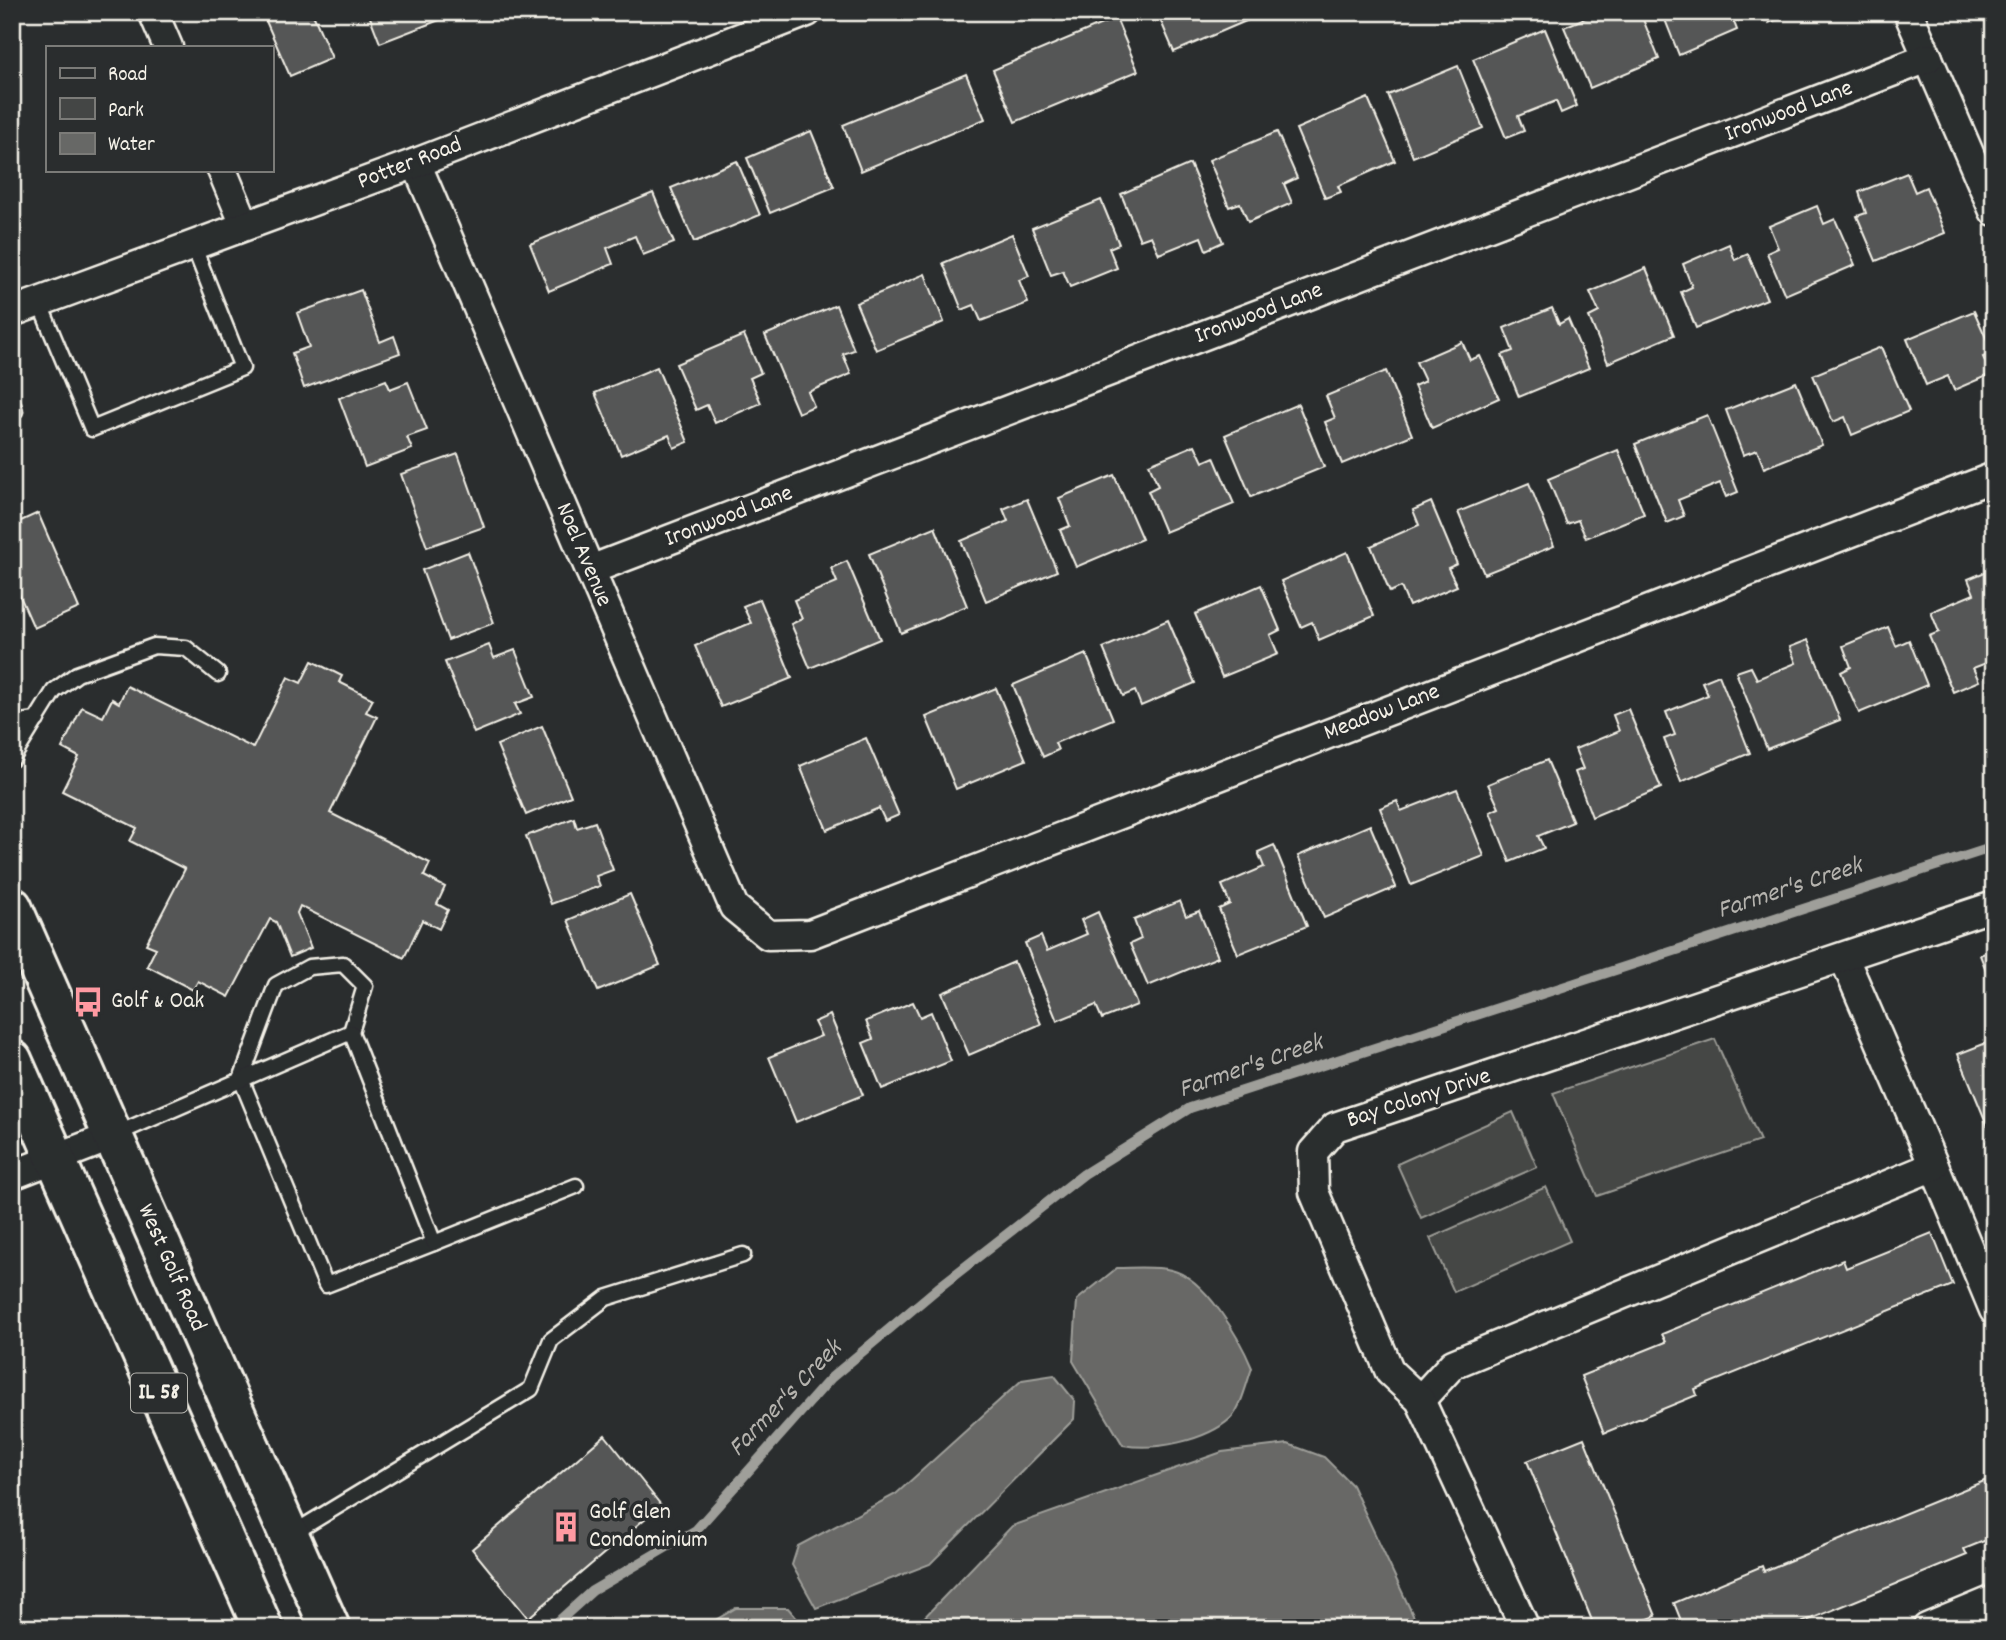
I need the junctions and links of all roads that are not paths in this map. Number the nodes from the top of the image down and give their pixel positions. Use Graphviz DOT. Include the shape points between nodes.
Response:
graph roads {
  1 [pos="153,12"];
  2 [pos="807,12"];
  3 [pos="1908,12"];
  4 [pos="168,46"];
  5 [pos="1928,58"];
  6 [pos="416,163"];
  7 [pos="223,172"];
  8 [pos="1994,211"];
  9 [pos="246,225"];
  10 [pos="192,244"];
  11 [pos="39,302"];
  12 [pos="12,312"];
  13 [pos="12,402"];
  14 [pos="12,412"];
  15 [pos="1994,477"];
  16 [pos="590,570"];
  17 [pos="218,674"];
  18 [pos="37,720"];
  19 [pos="12,723"];
  20 [pos="12,759"];
  21 [pos="1994,906"];
  22 [pos="12,908"];
  23 [pos="768,935"];
  24 [pos="1844,958"];
  25 [pos="351,1032"];
  26 [pos="12,1060"];
  27 [pos="241,1079"];
  28 [pos="113,1136"];
  29 [pos="56,1158"];
  30 [pos="1934,1166"];
  31 [pos="12,1175"];
  32 [pos="576,1186"];
  33 [pos="434,1243"];
  34 [pos="743,1255"];
  35 [pos="1994,1310"];
  36 [pos="1420,1400"];
  37 [pos="289,1536"];
  38 [pos="1994,1601"];
  39 [pos="263,1628"];
  40 [pos="330,1628"];
  41 [pos="1525,1628"];
  42 [pos="1927,1628"];
  1 -- 4 [label="street"];
  2 -- 6 [label="street, Potter Road"];
  3 -- 5 [label="street"];
  5 -- 8 [label="street"];
  5 -- 16 [label="street, Ironwood Lane"];
  6 -- 9 [label="street, Potter Road"];
  6 -- 16 [label="street, Noel Avenue"];
  7 -- 9 [label="street"];
  9 -- 10 [label="street, Potter Road"];
  10 -- 11 [label="street, Potter Road"];
  10 -- 11 [label="lane" via="242,368 92,429"];
  11 -- 12 [label="street, Potter Road"];
  13 -- 14 [label="lane"];
  15 -- 23 [label="street, Meadow Lane" via="810,934"];
  16 -- 23 [label="street, Noel Avenue" via="734,907"];
  17 -- 18 [label="lane" via="186,648 154,646 77,674 54,691"];
  18 -- 19 [label="lane"];
  18 -- 20 [label="lane"];
  21 -- 24 [label="street, Bay Colony Drive"];
  22 -- 28 [label="main road, West Golf Road / IL 58"];
  24 -- 30 [label="street"];
  24 -- 36 [label="street, Bay Colony Drive" via="1335,1127 1313,1152 1314,1192 1390,1371"];
  25 -- 27 [label="lane"];
  25 -- 27 [label="lane" via="365,986 343,964 309,967 276,985"];
  25 -- 33 [label="lane"];
  26 -- 29 [label="main road, IL 58"];
  27 -- 28 [label="lane"];
  27 -- 33 [label="lane" via="326,1285"];
  28 -- 29 [label="street"];
  28 -- 37 [label="main road, West Golf Road / IL 58"];
  29 -- 31 [label="street"];
  29 -- 39 [label="main road, IL 58"];
  30 -- 35 [label="street"];
  30 -- 36 [label="street" via="1453,1364"];
  32 -- 33 [label="lane"];
  34 -- 37 [label="lane" via="606,1298 551,1340 531,1389"];
  36 -- 41 [label="street, Bay Colony Drive"];
  37 -- 40 [label="main road, West Golf Road / IL 58"];
  38 -- 42 [label="street"];
}
